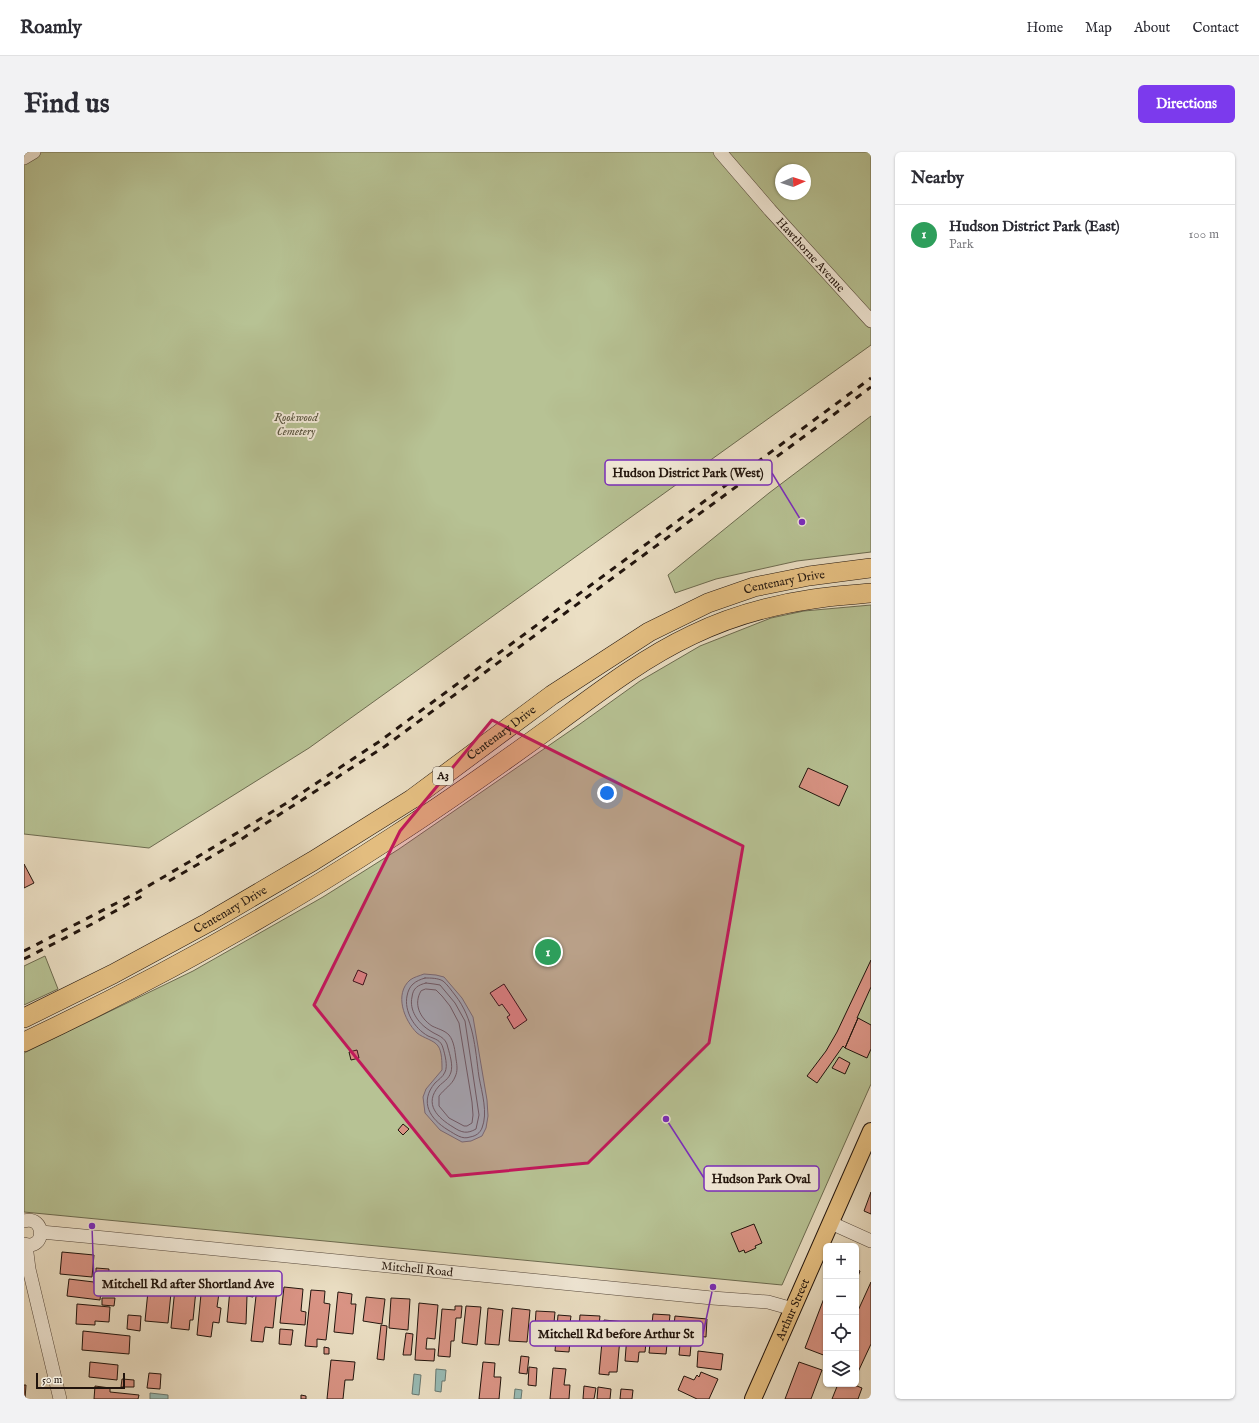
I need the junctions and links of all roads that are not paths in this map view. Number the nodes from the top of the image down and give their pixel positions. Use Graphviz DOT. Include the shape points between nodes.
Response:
graph roads {
  1 [pos="34,152"];
  2 [pos="720,152"];
  3 [pos="24,158"];
  4 [pos="871,321"];
  5 [pos="871,568"];
  6 [pos="871,593"];
  7 [pos="24,1018"];
  8 [pos="24,1042"];
  9 [pos="871,1131"];
  10 [pos="24,1221"];
  11 [pos="831,1223"];
  12 [pos="41,1232"];
  13 [pos="871,1242"];
  14 [pos="25,1244"];
  15 [pos="793,1309"];
  16 [pos="60,1399"];
  17 [pos="753,1399"];
  1 -- 3 [label="street"];
  2 -- 4 [label="street, Hawthorne Avenue"];
  5 -- 7 [label="highway, Centenary Drive / A3" via="809,576 754,587 708,603 649,632 552,695 412,799 313,862 202,926"];
  6 -- 8 [label="highway, Centenary Drive / A3" via="813,598 770,607 692,635 618,679 441,805 346,867 256,921 163,972"];
  9 -- 11 [label="main road, Arthur Street"];
  10 -- 12 [label="street" via="35,1222"];
  11 -- 13 [label="street"];
  11 -- 15 [label="main road, Arthur Street"];
  12 -- 14 [label="street" via="37,1242"];
  12 -- 15 [label="street, Mitchell Road" via="704,1298 768,1302"];
  14 -- 16 [label="street"];
  15 -- 17 [label="main road, Arthur Street"];
}
